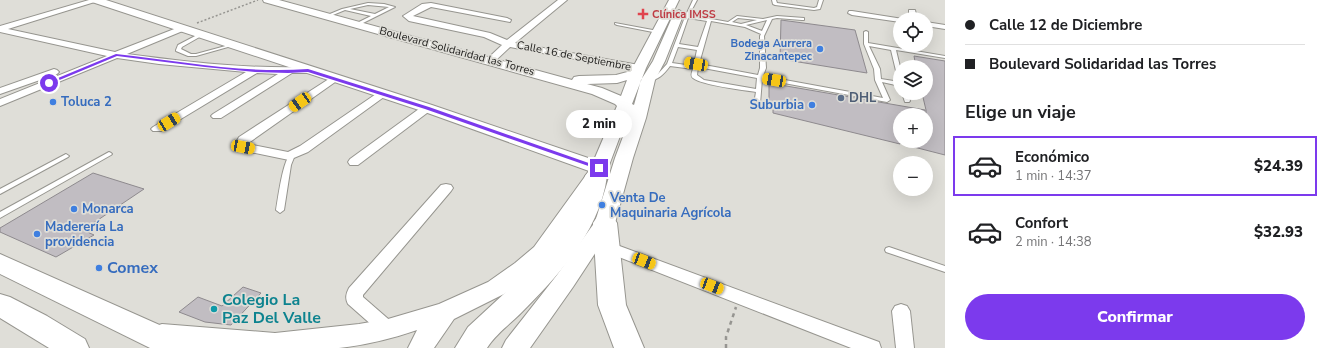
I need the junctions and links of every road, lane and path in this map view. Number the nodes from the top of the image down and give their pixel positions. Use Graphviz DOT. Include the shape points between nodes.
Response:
graph roads {
  1 [pos="96,0"];
  2 [pos="260,0"];
  3 [pos="268,0"];
  4 [pos="562,0"];
  5 [pos="674,0"];
  6 [pos="774,0"];
  7 [pos="821,0"];
  8 [pos="691,1"];
  9 [pos="344,8"];
  10 [pos="852,13"];
  11 [pos="678,15"];
  12 [pos="328,16"];
  13 [pos="376,16"];
  14 [pos="767,19"];
  15 [pos="802,19"];
  16 [pos="893,19"];
  17 [pos="709,21"];
  18 [pos="359,24"];
  19 [pos="617,24"];
  20 [pos="729,24"];
  21 [pos="736,24"];
  22 [pos="933,25"];
  23 [pos="945,27"];
  24 [pos="182,28"];
  25 [pos="0,30"];
  26 [pos="658,32"];
  27 [pos="866,32"];
  28 [pos="763,33"];
  29 [pos="201,35"];
  30 [pos="487,35"];
  31 [pos="508,44"];
  32 [pos="866,44"];
  33 [pos="233,45"];
  34 [pos="676,45"];
  35 [pos="893,48"];
  36 [pos="700,49"];
  37 [pos="916,52"];
  38 [pos="116,55"];
  39 [pos="945,57"];
  40 [pos="490,61"];
  41 [pos="670,61"];
  42 [pos="93,64"];
  43 [pos="695,66"];
  44 [pos="255,70"];
  45 [pos="308,70"];
  46 [pos="526,70"];
  47 [pos="288,72"];
  48 [pos="642,74"];
  49 [pos="760,77"];
  50 [pos="335,78"];
  51 [pos="878,80"];
  52 [pos="893,83"];
  53 [pos="0,91"];
  54 [pos="758,91"];
  55 [pos="383,94"];
  56 [pos="0,104"];
  57 [pos="757,104"];
  58 [pos="427,108"];
  59 [pos="632,112"];
  60 [pos="217,116"];
  61 [pos="157,129"];
  62 [pos="110,154"];
  63 [pos="292,155"];
  64 [pos="66,156"];
  65 [pos="354,162"];
  66 [pos="598,172"];
  67 [pos="446,188"];
  68 [pos="0,192"];
  69 [pos="280,210"];
  70 [pos="0,215"];
  71 [pos="606,235"];
  72 [pos="889,250"];
  73 [pos="0,263"];
  74 [pos="945,269"];
  75 [pos="739,297"];
  76 [pos="0,305"];
  77 [pos="901,311"];
  78 [pos="445,312"];
  79 [pos="388,329"];
  80 [pos="149,333"];
  81 [pos="74,348"];
  82 [pos="180,348"];
  83 [pos="421,348"];
  84 [pos="470,348"];
  85 [pos="515,348"];
  86 [pos="629,348"];
  87 [pos="726,348"];
  88 [pos="872,348"];
  89 [pos="905,348"];
  1 -- 24 [label="main road"];
  1 -- 25 [label="street"];
  2 -- 24 [label="path"];
  3 -- 12 [label="main road, Boulevard Solidaridad las Torres"];
  4 -- 31 [label="street"];
  5 -- 11 [label="main road"];
  6 -- 7 [label="lane" via="775,4 814,9 819,8"];
  8 -- 11 [label="main road"];
  9 -- 12 [label="lane"];
  9 -- 13 [label="lane"];
  9 -- 13 [label="lane" via="365,2 393,7"];
  10 -- 16 [label="street"];
  11 -- 17 [label="lane"];
  11 -- 26 [label="main road"];
  11 -- 34 [label="lane"];
  11 -- 48 [label="main road" via="659,61"];
  12 -- 18 [label="main road, Boulevard Solidaridad las Torres"];
  13 -- 18 [label="lane"];
  14 -- 15 [label="lane" via="780,16"];
  14 -- 20 [label="lane" via="741,17 735,18"];
  14 -- 21 [label="lane"];
  14 -- 28 [label="lane"];
  17 -- 20 [label="lane"];
  17 -- 36 [label="lane"];
  18 -- 40 [label="main road, Boulevard Solidaridad las Torres"];
  19 -- 26 [label="lane"];
  20 -- 21 [label="lane"];
  21 -- 28 [label="lane"];
  22 -- 23 [label="street"];
  24 -- 29 [label="main road"];
  24 -- 38 [label="street"];
  25 -- 38 [label="street"];
  26 -- 48 [label="main road"];
  27 -- 32 [label="lane"];
  28 -- 49 [label="lane" via="763,68"];
  29 -- 33 [label="main road"];
  29 -- 33 [label="lane" via="180,46 178,50 196,55"];
  30 -- 30 [label="street, Calle 16 de Septiembre" via="412,18 407,16 428,5 510,17"];
  30 -- 31 [label="street, Calle 16 de Septiembre"];
  31 -- 40 [label="street"];
  31 -- 48 [label="street, Calle 16 de Septiembre"];
  32 -- 35 [label="lane"];
  32 -- 51 [label="lane" via="877,69"];
  33 -- 45 [label="main road"];
  34 -- 36 [label="lane"];
  34 -- 41 [label="lane"];
  36 -- 43 [label="lane"];
  37 -- 39 [label="lane"];
  38 -- 42 [label="street"];
  38 -- 44 [label="street"];
  40 -- 46 [label="main road, Boulevard Solidaridad las Torres"];
  41 -- 43 [label="lane"];
  41 -- 48 [label="lane" via="659,76"];
  42 -- 53 [label="street" via="54,72"];
  42 -- 56 [label="street"];
  43 -- 49 [label="lane"];
  43 -- 54 [label="lane" via="695,77 702,81"];
  44 -- 47 [label="street"];
  44 -- 61 [label="street"];
  45 -- 47 [label="street"];
  45 -- 50 [label="main road"];
  46 -- 48 [label="main road" via="583,80 617,79"];
  46 -- 59 [label="main road, Boulevard Solidaridad las Torres" via="597,90 620,101"];
  47 -- 60 [label="street"];
  48 -- 59 [label="main road"];
  49 -- 51 [label="lane" via="887,100"];
  49 -- 54 [label="lane"];
  50 -- 55 [label="main road"];
  50 -- 63 [label="street" via="239,145"];
  51 -- 52 [label="lane"];
  54 -- 57 [label="lane"];
  55 -- 58 [label="main road"];
  55 -- 63 [label="street"];
  58 -- 65 [label="street"];
  58 -- 66 [label="main road"];
  59 -- 66 [label="main road"];
  59 -- 71 [label="main road"];
  62 -- 70 [label="lane"];
  63 -- 69 [label="lane"];
  64 -- 68 [label="lane"];
  66 -- 78 [label="main road" via="542,252 528,265 496,288"];
  66 -- 84 [label="main road" via="591,200 575,231 545,272 478,336"];
  67 -- 79 [label="street" via="355,293 354,299"];
  71 -- 75 [label="street"];
  71 -- 85 [label="main road" via="574,269"];
  71 -- 86 [label="main road" via="612,305"];
  72 -- 74 [label="lane"];
  73 -- 80 [label="main road"];
  75 -- 87 [label="path" via="726,337"];
  75 -- 88 [label="street"];
  76 -- 81 [label="main road"];
  77 -- 89 [label="street"];
  78 -- 79 [label="main road"];
  78 -- 83 [label="main road"];
  79 -- 80 [label="main road" via="338,338 275,344"];
  80 -- 82 [label="main road"];
}
